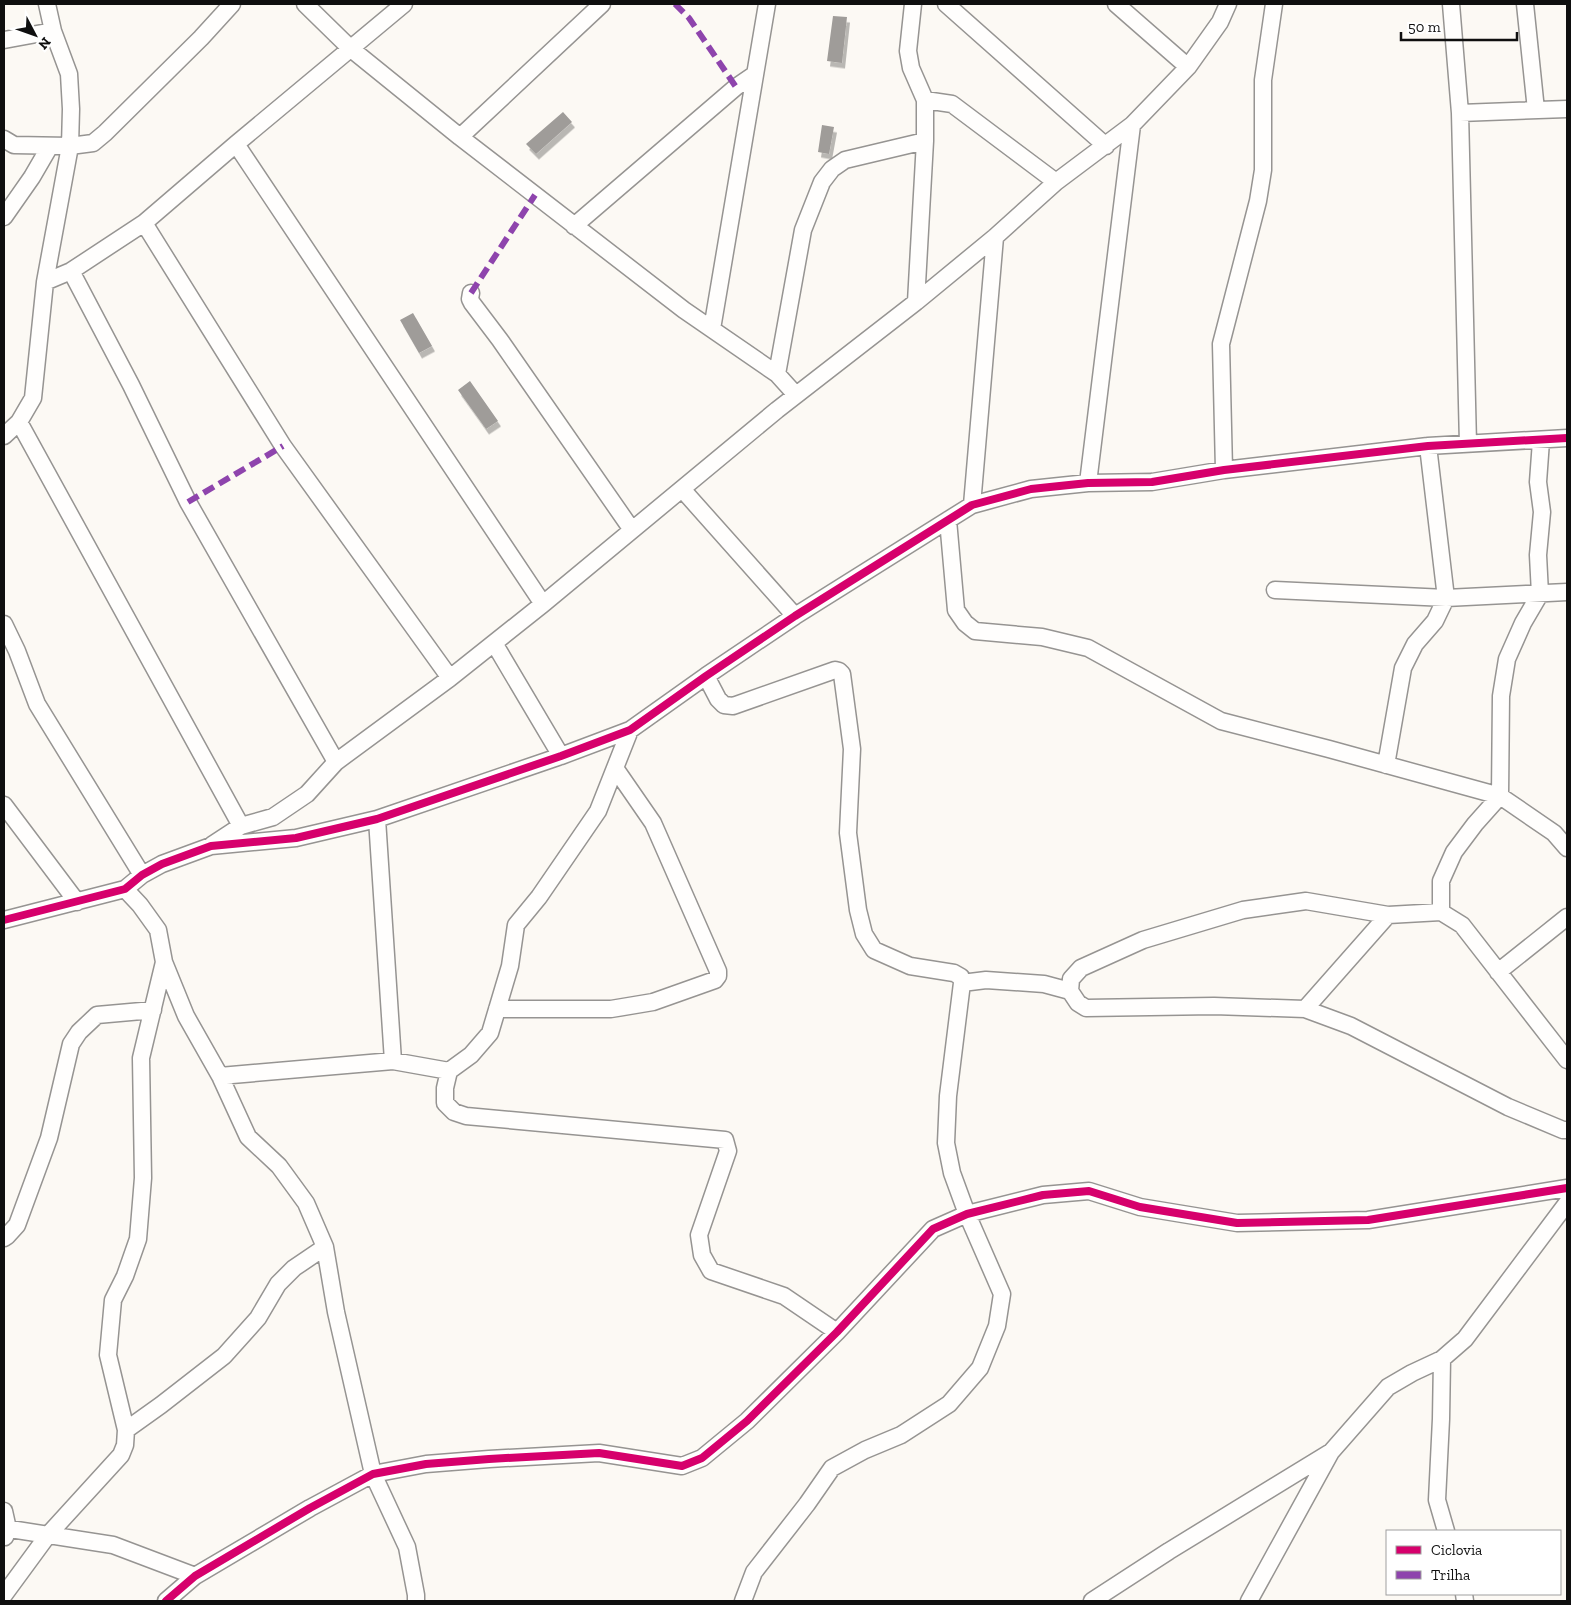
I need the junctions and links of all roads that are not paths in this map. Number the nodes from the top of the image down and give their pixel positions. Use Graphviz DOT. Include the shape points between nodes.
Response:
graph roads {
  1 [pos="46,4"];
  2 [pos="232,4"];
  3 [pos="305,4"];
  4 [pos="404,4"];
  5 [pos="602,4"];
  6 [pos="767,4"];
  7 [pos="913,4"];
  8 [pos="946,4"];
  9 [pos="1116,4"];
  10 [pos="1228,4"];
  11 [pos="1274,4"];
  12 [pos="1450,4"];
  13 [pos="1525,4"];
  14 [pos="53,31"];
  15 [pos="4,40"];
  16 [pos="350,48"];
  17 [pos="1188,67"];
  18 [pos="755,74"];
  19 [pos="925,100"];
  20 [pos="1567,109"];
  21 [pos="1536,110"];
  22 [pos="1460,113"];
  23 [pos="1132,125"];
  24 [pos="460,137"];
  25 [pos="4,140"];
  26 [pos="925,141"];
  27 [pos="236,144"];
  28 [pos="50,146"];
  29 [pos="70,146"];
  30 [pos="1106,146"];
  31 [pos="1056,182"];
  32 [pos="4,217"];
  33 [pos="144,223"];
  34 [pos="574,226"];
  35 [pos="995,237"];
  36 [pos="71,271"];
  37 [pos="45,282"];
  38 [pos="471,293"];
  39 [pos="916,302"];
  40 [pos="712,329"];
  41 [pos="776,374"];
  42 [pos="796,395"];
  43 [pos="19,422"];
  44 [pos="4,436"];
  45 [pos="1567,438"];
  46 [pos="1541,441"];
  47 [pos="1468,444"];
  48 [pos="1428,446"];
  49 [pos="1224,470"];
  50 [pos="1088,483"];
  51 [pos="682,489"];
  52 [pos="972,505"];
  53 [pos="948,520"];
  54 [pos="632,530"];
  55 [pos="1275,590"];
  56 [pos="1567,592"];
  57 [pos="1540,594"];
  58 [pos="1446,598"];
  59 [pos="543,604"];
  60 [pos="795,616"];
  61 [pos="4,624"];
  62 [pos="494,642"];
  63 [pos="706,676"];
  64 [pos="450,678"];
  65 [pos="630,730"];
  66 [pos="561,756"];
  67 [pos="336,762"];
  68 [pos="1386,765"];
  69 [pos="615,768"];
  70 [pos="1500,796"];
  71 [pos="4,805"];
  72 [pos="378,819"];
  73 [pos="241,826"];
  74 [pos="211,846"];
  75 [pos="1567,848"];
  76 [pos="142,875"];
  77 [pos="125,889"];
  78 [pos="77,902"];
  79 [pos="1441,912"];
  80 [pos="1388,915"];
  81 [pos="1567,917"];
  82 [pos="4,920"];
  83 [pos="164,962"];
  84 [pos="1498,972"];
  85 [pos="962,983"];
  86 [pos="1070,991"];
  87 [pos="496,1009"];
  88 [pos="1305,1009"];
  89 [pos="153,1010"];
  90 [pos="393,1060"];
  91 [pos="1567,1060"];
  92 [pos="449,1071"];
  93 [pos="220,1076"];
  94 [pos="1567,1130"];
  95 [pos="1567,1188"];
  96 [pos="1567,1203"];
  97 [pos="967,1214"];
  98 [pos="4,1238"];
  99 [pos="325,1247"];
  100 [pos="837,1332"];
  101 [pos="1442,1359"];
  102 [pos="126,1430"];
  103 [pos="1331,1452"];
  104 [pos="373,1474"];
  105 [pos="4,1511"];
  106 [pos="1446,1530"];
  107 [pos="5,1532"];
  108 [pos="48,1535"];
  109 [pos="195,1576"];
  110 [pos="4,1595"];
  111 [pos="166,1601"];
  112 [pos="416,1601"];
  113 [pos="743,1601"];
  114 [pos="1092,1601"];
  115 [pos="1249,1601"];
  1 -- 14 [label="street"];
  2 -- 29 [label="street" via="105,133 93,142"];
  3 -- 16 [label="street"];
  4 -- 16 [label="street"];
  5 -- 24 [label="street"];
  6 -- 18 [label="street"];
  7 -- 19 [label="street" via="908,51 911,68"];
  8 -- 30 [label="street"];
  9 -- 17 [label="street"];
  10 -- 17 [label="street" via="1220,22"];
  11 -- 49 [label="street" via="1263,80 1263,170 1221,344"];
  12 -- 22 [label="street"];
  13 -- 21 [label="street"];
  14 -- 15 [label="street"];
  14 -- 29 [label="street" via="69,74"];
  16 -- 24 [label="street"];
  16 -- 27 [label="street"];
  17 -- 23 [label="street"];
  18 -- 34 [label="street" via="736,86"];
  18 -- 40 [label="street"];
  19 -- 26 [label="street"];
  19 -- 31 [label="street" via="952,104"];
  20 -- 21 [label="street"];
  21 -- 22 [label="street"];
  22 -- 47 [label="street"];
  23 -- 30 [label="street"];
  23 -- 50 [label="street"];
  24 -- 34 [label="street"];
  25 -- 28 [label="street" via="14,145"];
  26 -- 39 [label="street"];
  26 -- 41 [label="street" via="845,160 822,182 803,230"];
  27 -- 33 [label="street"];
  27 -- 59 [label="street"];
  28 -- 29 [label="street"];
  28 -- 32 [label="street"];
  29 -- 37 [label="street"];
  30 -- 31 [label="street"];
  31 -- 35 [label="street"];
  33 -- 36 [label="street"];
  33 -- 64 [label="street" via="283,446"];
  34 -- 40 [label="street"];
  35 -- 39 [label="street"];
  35 -- 52 [label="street"];
  36 -- 37 [label="street"];
  36 -- 67 [label="street" via="188,502"];
  37 -- 43 [label="street" via="33,398"];
  38 -- 54 [label="street" via="472,303"];
  39 -- 42 [label="street"];
  40 -- 41 [label="street"];
  41 -- 42 [label="street"];
  42 -- 51 [label="street"];
  43 -- 44 [label="street"];
  43 -- 73 [label="street"];
  45 -- 46 [label="street"];
  46 -- 47 [label="street"];
  46 -- 57 [label="street" via="1538,482 1542,512 1538,555"];
  47 -- 48 [label="street"];
  48 -- 49 [label="street"];
  48 -- 58 [label="street"];
  49 -- 50 [label="street" via="1152,482"];
  50 -- 52 [label="street" via="1031,489"];
  51 -- 54 [label="street"];
  51 -- 60 [label="street"];
  52 -- 53 [label="street"];
  53 -- 60 [label="street"];
  53 -- 68 [label="street" via="956,610 975,631 1042,637 1088,648 1221,721"];
  54 -- 59 [label="street"];
  55 -- 58 [label="street"];
  56 -- 57 [label="street"];
  57 -- 58 [label="street"];
  57 -- 70 [label="street" via="1507,659 1501,696"];
  58 -- 68 [label="street" via="1403,668"];
  59 -- 62 [label="street"];
  60 -- 63 [label="street"];
  61 -- 76 [label="street" via="37,704"];
  62 -- 64 [label="street"];
  62 -- 66 [label="street"];
  63 -- 65 [label="street"];
  63 -- 85 [label="street" via="718,699 724,705 733,706 834,670 842,674 852,749 848,833 864,934 874,950 910,966 954,973 961,977"];
  64 -- 67 [label="street"];
  65 -- 66 [label="street"];
  65 -- 69 [label="street"];
  66 -- 72 [label="street"];
  67 -- 73 [label="street" via="307,794 273,817"];
  68 -- 70 [label="street"];
  69 -- 87 [label="street" via="598,811 516,925 510,966"];
  69 -- 87 [label="street" via="652,823 718,976 715,980 653,1002 611,1010"];
  70 -- 75 [label="street" via="1554,834"];
  70 -- 79 [label="street" via="1454,852 1441,881"];
  71 -- 78 [label="street"];
  72 -- 74 [label="street" via="296,838"];
  72 -- 90 [label="street"];
  73 -- 74 [label="street"];
  74 -- 76 [label="street"];
  76 -- 77 [label="street"];
  77 -- 78 [label="street"];
  77 -- 83 [label="street" via="158,930"];
  78 -- 82 [label="street"];
  79 -- 80 [label="street"];
  79 -- 84 [label="street" via="1462,925"];
  80 -- 86 [label="street" via="1306,901 1243,910 1143,940 1081,968 1071,979"];
  80 -- 88 [label="street"];
  81 -- 84 [label="street"];
  83 -- 89 [label="street"];
  83 -- 93 [label="street" via="186,1016"];
  84 -- 91 [label="street"];
  85 -- 86 [label="street" via="986,980 1034,983"];
  85 -- 97 [label="street" via="948,1096 946,1143 952,1173"];
  86 -- 88 [label="street" via="1086,1008 1214,1006"];
  87 -- 92 [label="street" via="490,1033 471,1055"];
  88 -- 94 [label="street" via="1351,1026 1508,1107"];
  89 -- 98 [label="street" via="97,1015 71,1044 49,1138 17,1224"];
  89 -- 102 [label="street" via="141,1058 143,1178 138,1239 113,1300 108,1355"];
  90 -- 92 [label="street"];
  90 -- 93 [label="street"];
  92 -- 100 [label="street" via="445,1103 454,1112 466,1116 725,1140 728,1151 699,1235 702,1255 711,1270 784,1296"];
  93 -- 99 [label="street" via="248,1137 278,1166 306,1203"];
  95 -- 97 [label="street" via="1368,1220 1238,1222 1140,1207 1088,1191 1043,1195"];
  96 -- 101 [label="street" via="1465,1339"];
  97 -- 100 [label="street" via="933,1229"];
  97 -- 113 [label="street" via="1002,1294 997,1326 980,1368 949,1404 901,1434 832,1468 754,1572"];
  99 -- 102 [label="street" via="294,1268 278,1284 258,1318 224,1356"];
  99 -- 104 [label="street" via="336,1312"];
  100 -- 104 [label="street" via="746,1421 702,1458 682,1466 599,1453 489,1458 426,1464"];
  101 -- 103 [label="street" via="1388,1387"];
  101 -- 106 [label="street" via="1437,1500"];
  102 -- 108 [label="street" via="121,1455"];
  103 -- 114 [label="street"];
  103 -- 115 [label="street"];
  104 -- 109 [label="street"];
  104 -- 112 [label="street" via="407,1547"];
  105 -- 107 [label="street"];
  107 -- 108 [label="street"];
  108 -- 109 [label="street" via="113,1545"];
  108 -- 110 [label="street"];
  109 -- 111 [label="street"];
}
